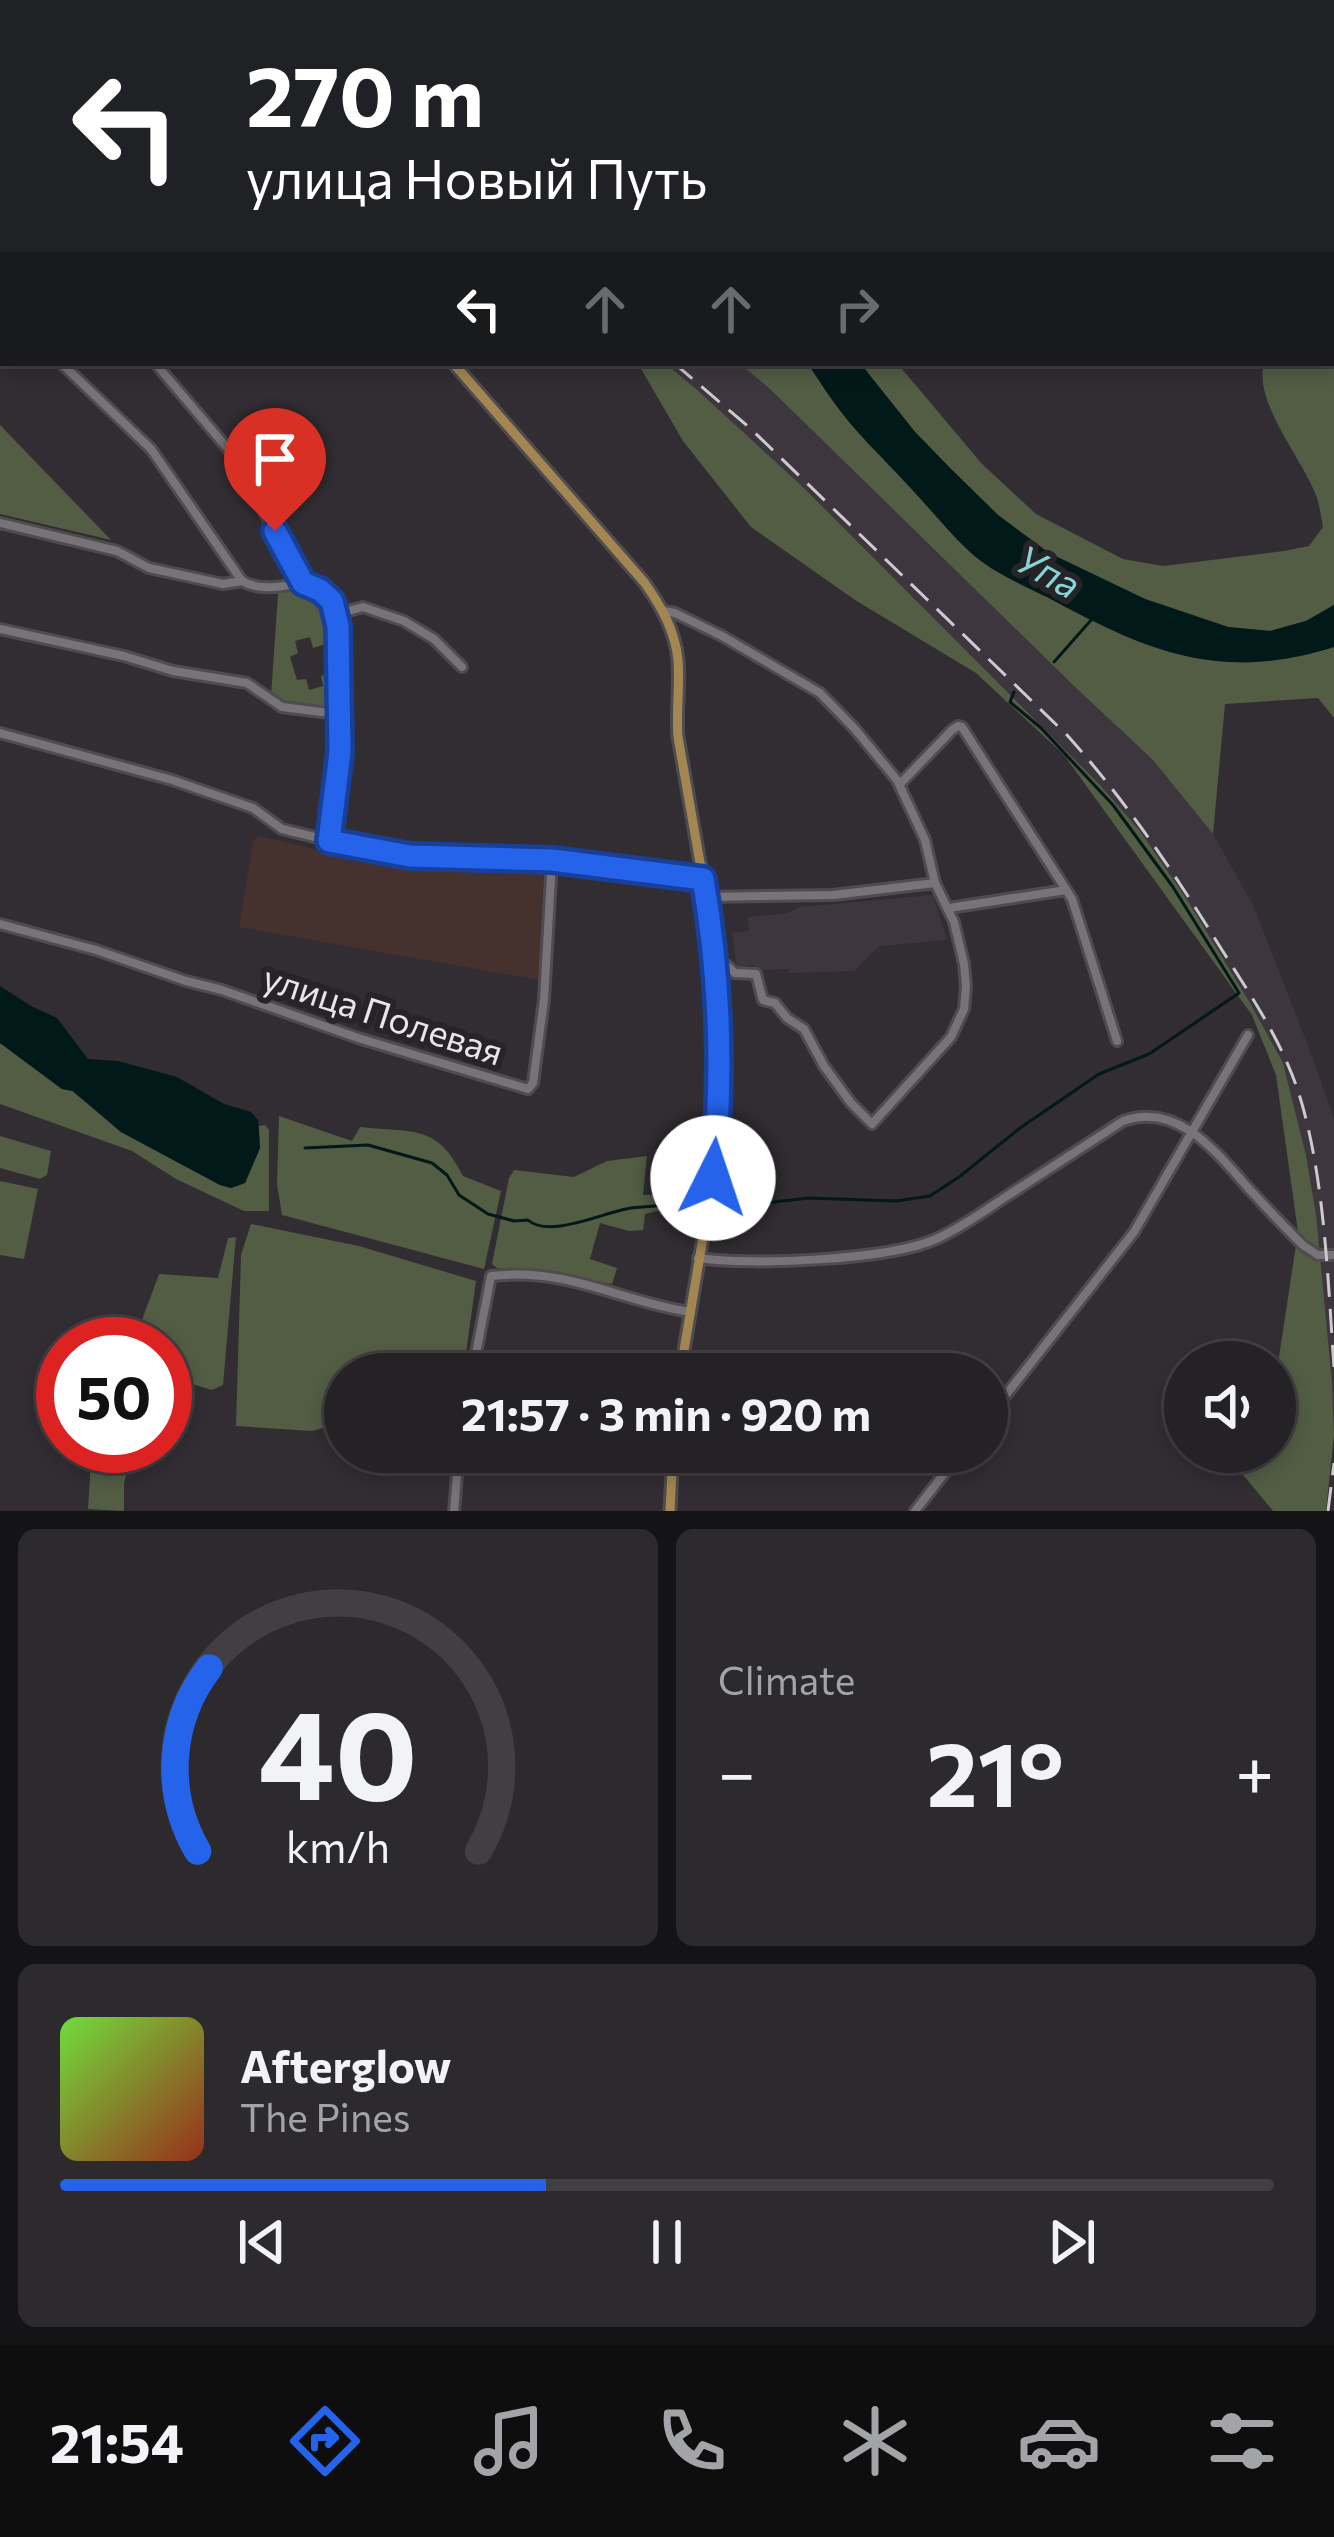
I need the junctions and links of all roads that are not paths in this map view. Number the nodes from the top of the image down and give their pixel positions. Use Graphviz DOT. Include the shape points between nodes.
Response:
graph roads {
  1 [pos="65,366"];
  2 [pos="158,366"];
  3 [pos="456,366"];
  4 [pos="0,523"];
  5 [pos="242,580"];
  6 [pos="303,583"];
  7 [pos="664,611"];
  8 [pos="337,614"];
  9 [pos="689,620"];
  10 [pos="0,629"];
  11 [pos="673,634"];
  12 [pos="462,667"];
  13 [pos="338,714"];
  14 [pos="0,733"];
  15 [pos="900,784"];
  16 [pos="329,841"];
  17 [pos="552,860"];
  18 [pos="703,879"];
  19 [pos="935,883"];
  20 [pos="1066,890"];
  21 [pos="706,897"];
  22 [pos="948,908"];
  23 [pos="0,924"];
  24 [pos="713,966"];
  25 [pos="1248,1035"];
  26 [pos="1117,1041"];
  27 [pos="1192,1131"];
  28 [pos="1334,1256"];
  29 [pos="698,1258"];
  30 [pos="690,1312"];
  31 [pos="476,1353"];
  32 [pos="683,1353"];
  33 [pos="1008,1392"];
  34 [pos="457,1473"];
  35 [pos="672,1473"];
  36 [pos="945,1473"];
  37 [pos="454,1511"];
  38 [pos="670,1511"];
  39 [pos="915,1511"];
  1 -- 5 [label="street" via="151,449"];
  2 -- 6 [label="street" via="234,455"];
  3 -- 7 [label="main road"];
  4 -- 5 [label="street" via="117,551 149,568 223,584"];
  5 -- 6 [label="street"];
  6 -- 8 [label="street" via="324,592"];
  7 -- 9 [label="street"];
  7 -- 11 [label="main road"];
  8 -- 12 [label="street" via="363,607 404,621"];
  8 -- 13 [label="street"];
  9 -- 11 [label="street"];
  9 -- 15 [label="street" via="820,693"];
  10 -- 13 [label="street" via="248,683 282,707"];
  11 -- 18 [label="main road" via="678,737"];
  13 -- 16 [label="street"];
  14 -- 16 [label="street" via="172,780"];
  15 -- 19 [label="street"];
  15 -- 20 [label="street" via="962,728"];
  16 -- 17 [label="street" via="410,856"];
  17 -- 18 [label="street"];
  17 -- 23 [label="street, улица Полевая" via="544,1000 526,1089"];
  18 -- 21 [label="main road"];
  19 -- 21 [label="street"];
  19 -- 22 [label="street"];
  20 -- 22 [label="street"];
  20 -- 26 [label="street"];
  21 -- 24 [label="main road"];
  22 -- 24 [label="street" via="966,979 964,1009 951,1037 872,1124 804,1029 763,1000 755,973"];
  24 -- 29 [label="main road" via="717,1132"];
  25 -- 27 [label="street"];
  27 -- 28 [label="street" via="1304,1246"];
  27 -- 29 [label="street" via="1155,1118 1127,1119 917,1245 814,1258"];
  27 -- 33 [label="street" via="1134,1232"];
  29 -- 30 [label="main road"];
  30 -- 31 [label="street" via="558,1277 491,1276"];
  30 -- 32 [label="main road"];
  34 -- 37 [label="street"];
  35 -- 38 [label="main road"];
  36 -- 39 [label="street"];
}
